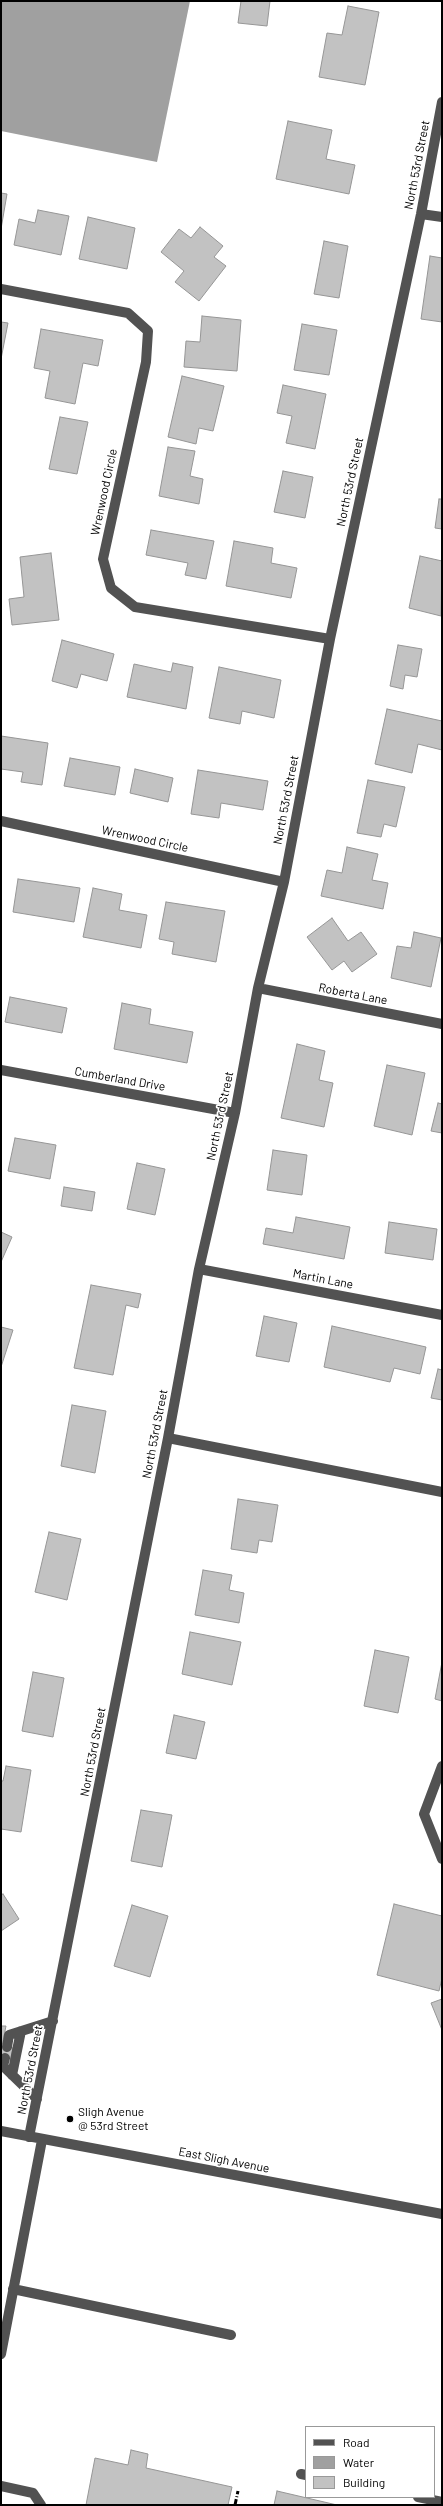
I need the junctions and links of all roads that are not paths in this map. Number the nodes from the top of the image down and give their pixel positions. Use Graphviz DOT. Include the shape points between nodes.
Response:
graph roads {
  1 [pos="442,102"];
  2 [pos="421,214"];
  3 [pos="442,217"];
  4 [pos="1,288"];
  5 [pos="330,639"];
  6 [pos="1,821"];
  7 [pos="284,882"];
  8 [pos="258,988"];
  9 [pos="442,1024"];
  10 [pos="1,1070"];
  11 [pos="235,1113"];
  12 [pos="199,1269"];
  13 [pos="442,1315"];
  14 [pos="168,1438"];
  15 [pos="442,1492"];
  16 [pos="442,1766"];
  17 [pos="442,1859"];
  18 [pos="52,2021"];
  19 [pos="21,2031"];
  20 [pos="7,2047"];
  21 [pos="5,2058"];
  22 [pos="12,2075"];
  23 [pos="37,2099"];
  24 [pos="1,2131"];
  25 [pos="29,2137"];
  26 [pos="42,2140"];
  27 [pos="442,2214"];
  28 [pos="13,2289"];
  29 [pos="3,2329"];
  30 [pos="232,2335"];
  31 [pos="1,2354"];
  32 [pos="1,2486"];
  33 [pos="423,2498"];
  34 [pos="442,2502"];
  35 [pos="41,2505"];
  1 -- 2 [label="street, North 53rd Street"];
  2 -- 3 [label="street"];
  2 -- 5 [label="street, North 53rd Street"];
  4 -- 5 [label="street, Wrenwood Circle" via="128,313 148,331 146,362 103,559 112,588 136,607"];
  5 -- 7 [label="street, North 53rd Street"];
  6 -- 7 [label="street, Wrenwood Circle"];
  7 -- 8 [label="street, North 53rd Street"];
  8 -- 9 [label="street, Roberta Lane"];
  8 -- 11 [label="street, North 53rd Street"];
  10 -- 11 [label="street, Cumberland Drive"];
  11 -- 12 [label="street, North 53rd Street"];
  12 -- 13 [label="street, Martin Lane"];
  12 -- 14 [label="street, North 53rd Street"];
  14 -- 15 [label="street"];
  14 -- 18 [label="street, North 53rd Street"];
  16 -- 17 [label="street" via="424,1814"];
  18 -- 19 [label="street"];
  18 -- 23 [label="street, North 53rd Street"];
  19 -- 20 [label="street" via="9,2035"];
  19 -- 22 [label="street"];
  21 -- 22 [label="street" via="4,2066"];
  22 -- 23 [label="street"];
  23 -- 25 [label="street, North 53rd Street"];
  24 -- 25 [label="street, East Sligh Avenue"];
  25 -- 26 [label="street, East Sligh Avenue"];
  26 -- 27 [label="street, East Sligh Avenue"];
  26 -- 28 [label="street"];
  28 -- 29 [label="street"];
  28 -- 30 [label="street"];
  29 -- 31 [label="street"];
  32 -- 35 [label="street" via="33,2493"];
  33 -- 34 [label="street"];
}
